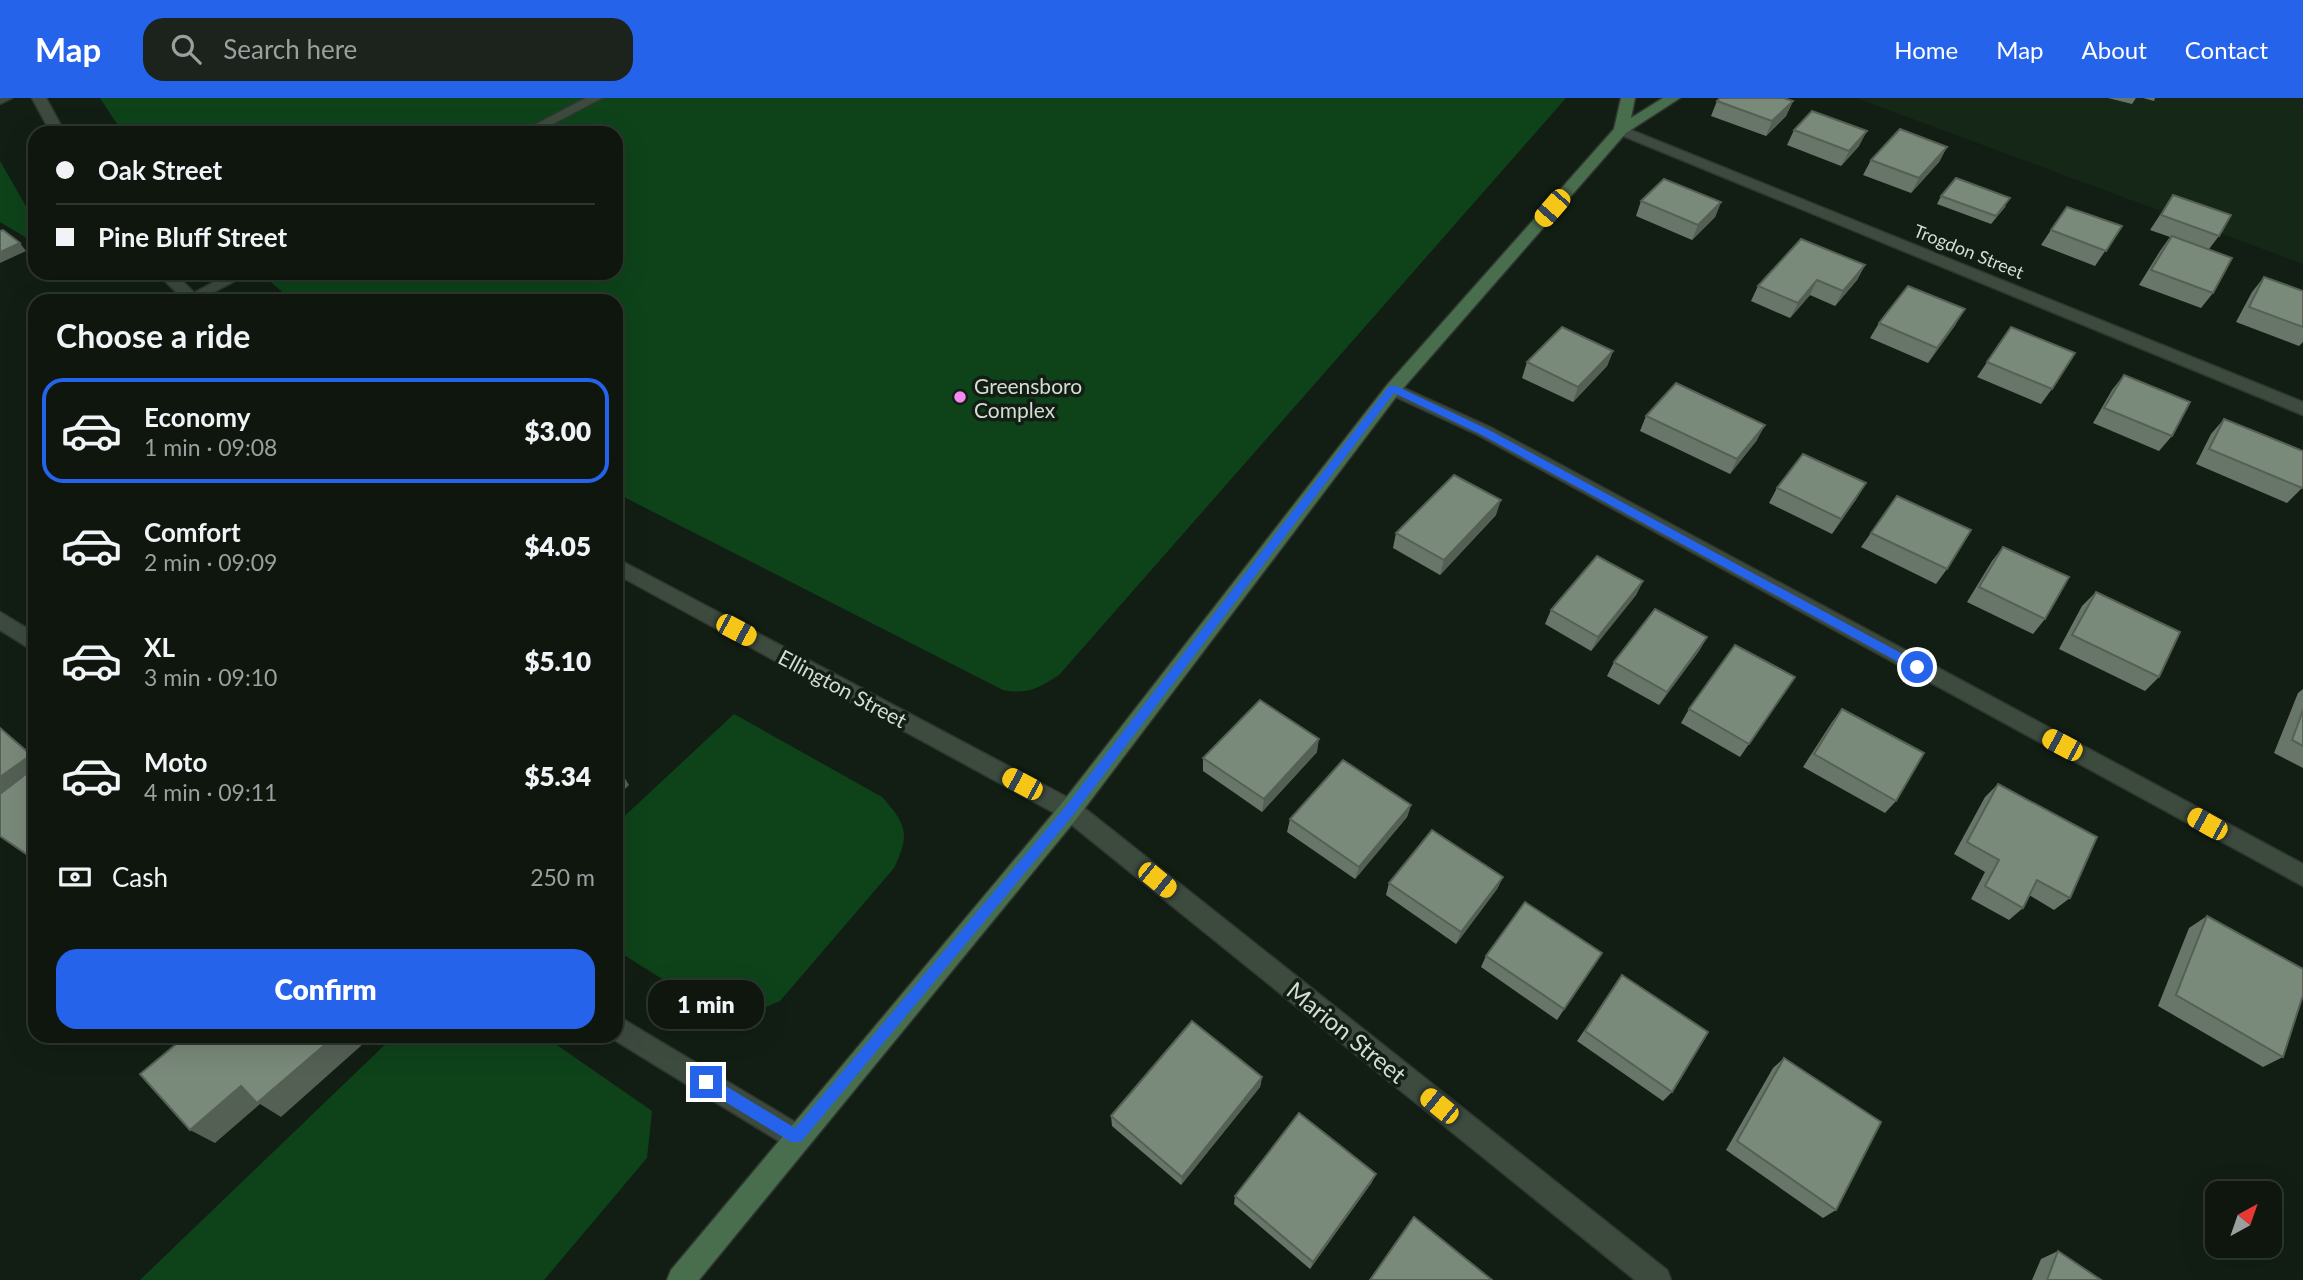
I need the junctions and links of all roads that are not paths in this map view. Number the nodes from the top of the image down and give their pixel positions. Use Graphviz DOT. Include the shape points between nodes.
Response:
graph roads {
  1 [pos="5,98"];
  2 [pos="39,98"];
  3 [pos="596,98"];
  4 [pos="1628,98"];
  5 [pos="1674,98"];
  6 [pos="0,100"];
  7 [pos="54,126"];
  8 [pos="540,126"];
  9 [pos="1621,130"];
  10 [pos="172,280"];
  11 [pos="230,280"];
  12 [pos="187,294"];
  13 [pos="204,294"];
  14 [pos="1393,389"];
  15 [pos="2303,409"];
  16 [pos="623,569"];
  17 [pos="0,620"];
  18 [pos="28,639"];
  19 [pos="1070,810"];
  20 [pos="2303,876"];
  21 [pos="623,1031"];
  22 [pos="796,1137"];
  23 [pos="681,1280"];
  24 [pos="1657,1280"];
  1 -- 6 [label="street"];
  2 -- 7 [label="street"];
  3 -- 8 [label="lane"];
  4 -- 9 [label="main road"];
  5 -- 9 [label="main road"];
  9 -- 14 [label="main road"];
  9 -- 15 [label="street, Trogdon Street"];
  10 -- 12 [label="street"];
  11 -- 13 [label="lane"];
  14 -- 19 [label="main road"];
  14 -- 20 [label="street" via="1483,431"];
  16 -- 19 [label="street, Ellington Street"];
  17 -- 18 [label="street"];
  19 -- 22 [label="main road"];
  19 -- 24 [label="street, Marion Street"];
  21 -- 22 [label="street"];
  22 -- 23 [label="main road"];
}
